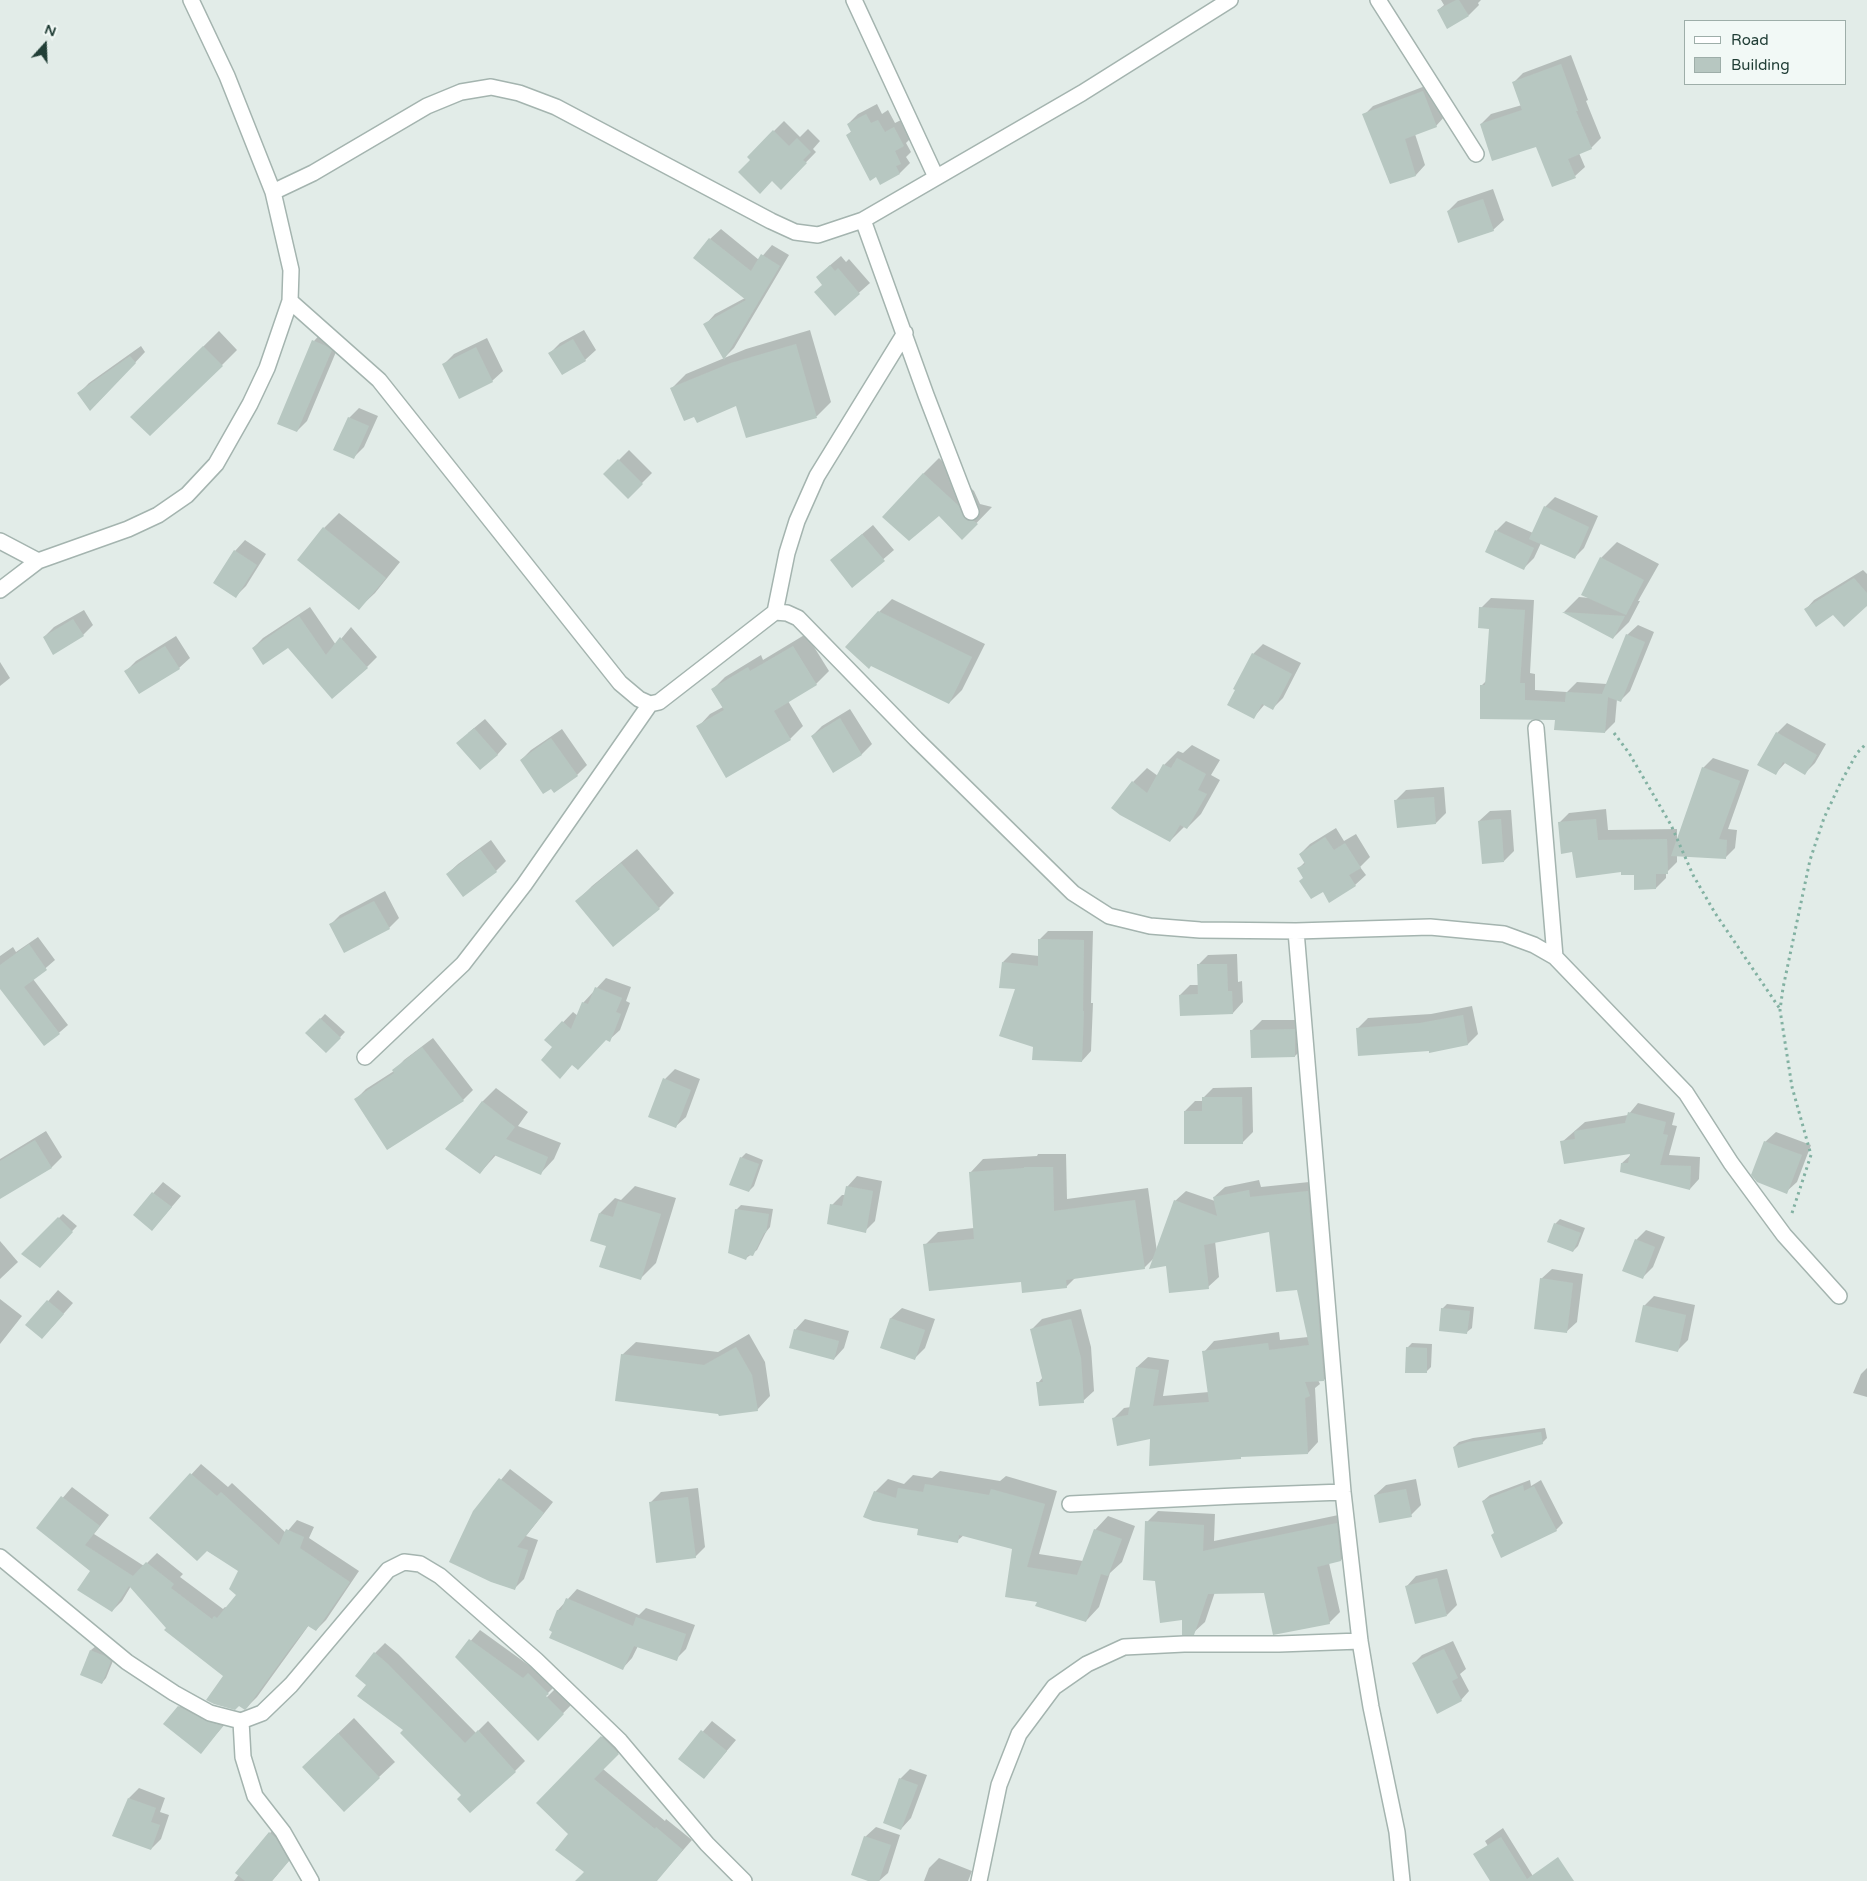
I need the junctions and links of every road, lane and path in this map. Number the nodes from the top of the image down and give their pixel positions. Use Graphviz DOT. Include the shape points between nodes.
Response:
graph roads {
  1 [pos="192,0"];
  2 [pos="854,0"];
  3 [pos="1230,0"];
  4 [pos="1378,0"];
  5 [pos="1476,154"];
  6 [pos="936,178"];
  7 [pos="273,192"];
  8 [pos="863,220"];
  9 [pos="290,301"];
  10 [pos="905,333"];
  11 [pos="971,512"];
  12 [pos="0,541"];
  13 [pos="38,561"];
  14 [pos="0,590"];
  15 [pos="775,612"];
  16 [pos="650,704"];
  17 [pos="1536,728"];
  18 [pos="1614,733"];
  19 [pos="1867,743"];
  20 [pos="1296,931"];
  21 [pos="1555,957"];
  22 [pos="1780,1010"];
  23 [pos="365,1057"];
  24 [pos="1784,1235"];
  25 [pos="1839,1296"];
  26 [pos="1343,1492"];
  27 [pos="1070,1504"];
  28 [pos="0,1557"];
  29 [pos="1360,1640"];
  30 [pos="241,1721"];
  31 [pos="311,1881"];
  32 [pos="744,1881"];
  33 [pos="979,1881"];
  34 [pos="1402,1881"];
  1 -- 7 [label="street" via="227,76"];
  2 -- 6 [label="street"];
  3 -- 6 [label="street" via="1082,93"];
  4 -- 5 [label="street"];
  6 -- 8 [label="street"];
  7 -- 8 [label="street" via="313,173 428,106 461,92 491,87 556,107 795,232 818,235"];
  7 -- 9 [label="street" via="291,270"];
  8 -- 10 [label="street"];
  9 -- 13 [label="street" via="267,368 246,412 216,464 187,495 158,515 128,529"];
  9 -- 16 [label="street" via="379,380 620,683"];
  10 -- 11 [label="street"];
  10 -- 15 [label="street" via="818,476 787,553"];
  12 -- 13 [label="street"];
  13 -- 14 [label="street"];
  15 -- 16 [label="street" via="671,694"];
  15 -- 20 [label="street" via="798,618 1073,893 1109,916 1150,926"];
  16 -- 23 [label="street" via="524,885 463,964"];
  17 -- 21 [label="street"];
  18 -- 22 [label="path" via="1671,825 1693,875 1715,913"];
  19 -- 22 [label="path" via="1841,782 1824,818 1810,860"];
  20 -- 21 [label="street" via="1430,926 1504,934"];
  20 -- 26 [label="street"];
  21 -- 24 [label="street" via="1686,1093"];
  22 -- 24 [label="path" via="1792,1087 1811,1155"];
  24 -- 25 [label="street"];
  26 -- 27 [label="street"];
  26 -- 29 [label="street"];
  28 -- 30 [label="street" via="127,1662 210,1713"];
  29 -- 33 [label="street" via="1124,1647 1087,1664 1054,1687 1020,1734 999,1785"];
  29 -- 34 [label="street" via="1397,1832"];
  30 -- 31 [label="street" via="243,1757 255,1796 283,1832"];
  30 -- 32 [label="street" via="262,1713 291,1684 388,1570 404,1562 420,1564 440,1576 550,1673 620,1741"];
}
